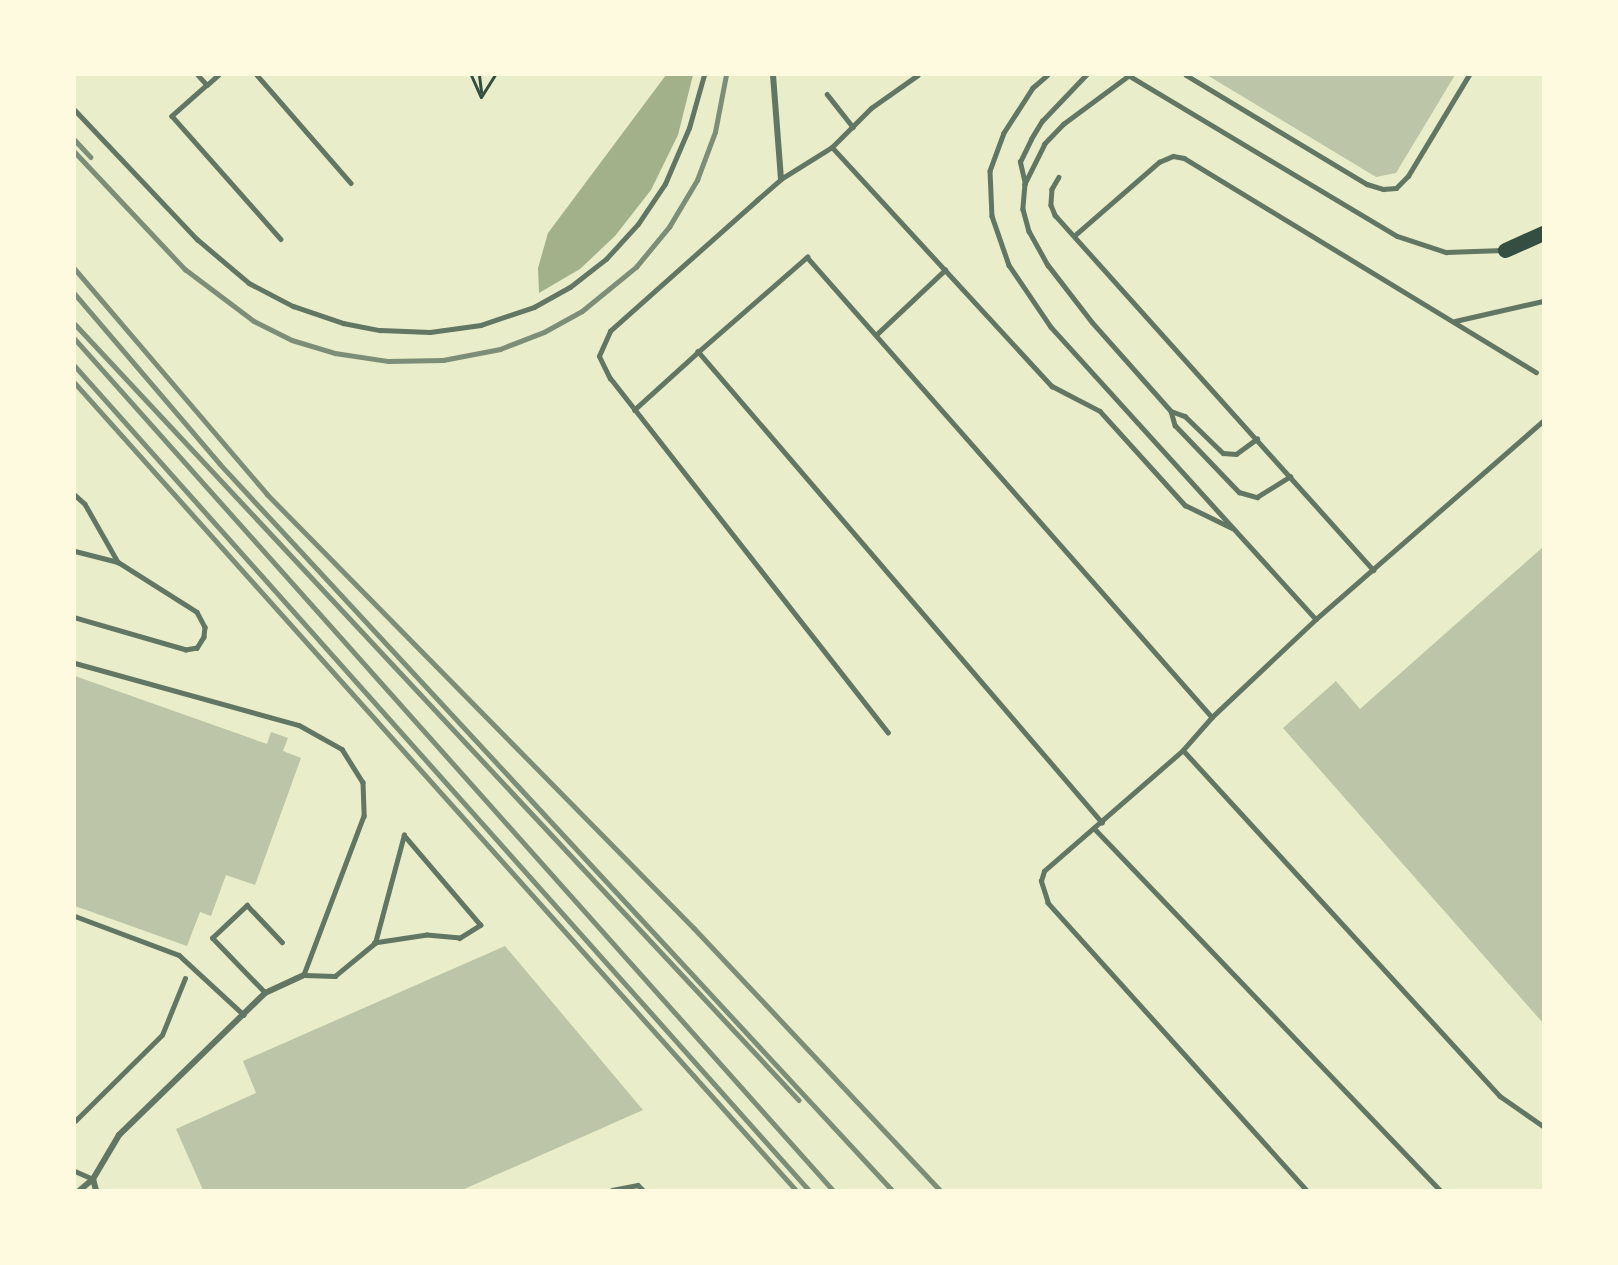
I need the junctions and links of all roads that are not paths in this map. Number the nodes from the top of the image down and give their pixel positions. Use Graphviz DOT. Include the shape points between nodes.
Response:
graph roads {
  1 [pos="198,75"];
  2 [pos="218,75"];
  3 [pos="257,75"];
  4 [pos="704,75"];
  5 [pos="772,75"];
  6 [pos="918,75"];
  7 [pos="1047,75"];
  8 [pos="1086,75"];
  9 [pos="1128,75"];
  10 [pos="1186,75"];
  11 [pos="1469,75"];
  12 [pos="207,85"];
  13 [pos="827,94"];
  14 [pos="75,110"];
  15 [pos="853,127"];
  16 [pos="832,147"];
  17 [pos="1059,177"];
  18 [pos="781,179"];
  19 [pos="351,183"];
  20 [pos="1025,184"];
  21 [pos="1543,233"];
  22 [pos="1074,236"];
  23 [pos="281,239"];
  24 [pos="1543,242"];
  25 [pos="1505,250"];
  26 [pos="945,270"];
  27 [pos="1543,301"];
  28 [pos="1454,321"];
  29 [pos="876,335"];
  30 [pos="698,352"];
  31 [pos="1536,372"];
  32 [pos="634,410"];
  33 [pos="1171,411"];
  34 [pos="1543,421"];
  35 [pos="1257,439"];
  36 [pos="1290,476"];
  37 [pos="75,495"];
  38 [pos="1235,529"];
  39 [pos="75,550"];
  40 [pos="118,562"];
  41 [pos="1374,570"];
  42 [pos="75,618"];
  43 [pos="1316,620"];
  44 [pos="75,663"];
  45 [pos="1212,717"];
  46 [pos="888,734"];
  47 [pos="1183,750"];
  48 [pos="1102,823"];
  49 [pos="1095,829"];
  50 [pos="75,916"];
  51 [pos="282,942"];
  52 [pos="375,943"];
  53 [pos="304,975"];
  54 [pos="185,978"];
  55 [pos="265,993"];
  56 [pos="244,1015"];
  57 [pos="75,1120"];
  58 [pos="1543,1126"];
  59 [pos="75,1171"];
  60 [pos="93,1179"];
  61 [pos="80,1190"];
  62 [pos="96,1190"];
  63 [pos="612,1190"];
  64 [pos="643,1190"];
  65 [pos="1306,1190"];
  66 [pos="1440,1190"];
  1 -- 12 [label="lane"];
  2 -- 12 [label="lane"];
  3 -- 19 [label="lane"];
  4 -- 14 [label="lane" via="672,171 648,211 617,248 570,287 534,307 481,325 436,332 391,331 343,323 299,309 259,290 206,248"];
  5 -- 18 [label="street"];
  6 -- 15 [label="lane"];
  7 -- 38 [label="lane" via="1033,88 1004,133 990,171 992,216 1009,265 1052,327"];
  8 -- 20 [label="lane" via="1031,139 1020,162"];
  9 -- 20 [label="lane" via="1053,134"];
  9 -- 25 [label="lane" via="1397,236 1446,252"];
  10 -- 11 [label="lane" via="1367,184 1383,189 1396,188 1408,176"];
  12 -- 23 [label="lane" via="171,116"];
  13 -- 15 [label="lane"];
  15 -- 16 [label="lane"];
  16 -- 18 [label="lane"];
  16 -- 26 [label="lane"];
  17 -- 22 [label="lane" via="1052,189 1051,205"];
  18 -- 32 [label="lane" via="610,331 599,356 610,379"];
  20 -- 33 [label="lane" via="1023,208 1048,265 1092,322"];
  21 -- 25 [label="highway"];
  22 -- 28 [label="lane" via="1159,162 1173,156 1184,158"];
  22 -- 35 [label="lane"];
  24 -- 25 [label="highway"];
  26 -- 29 [label="lane"];
  26 -- 38 [label="lane" via="1052,386 1100,411 1185,505"];
  27 -- 28 [label="lane"];
  28 -- 31 [label="lane"];
  29 -- 30 [label="lane" via="807,256"];
  29 -- 45 [label="lane"];
  30 -- 32 [label="lane"];
  30 -- 48 [label="lane"];
  32 -- 46 [label="lane"];
  33 -- 35 [label="lane" via="1185,416 1223,453 1236,454"];
  33 -- 36 [label="lane" via="1175,425 1239,492 1257,497"];
  34 -- 41 [label="lane"];
  35 -- 36 [label="lane"];
  36 -- 41 [label="lane"];
  37 -- 40 [label="lane" via="85,504"];
  38 -- 43 [label="lane"];
  39 -- 40 [label="lane"];
  40 -- 42 [label="lane" via="197,612 205,627 202,643 186,650"];
  41 -- 43 [label="lane"];
  43 -- 45 [label="lane"];
  44 -- 53 [label="lane" via="299,725 327,738 356,765 363,782 364,816"];
  45 -- 47 [label="lane"];
  47 -- 48 [label="lane"];
  47 -- 58 [label="lane" via="1500,1096"];
  48 -- 49 [label="lane"];
  49 -- 65 [label="lane" via="1044,871 1042,891 1048,903"];
  49 -- 66 [label="lane"];
  50 -- 56 [label="lane" via="179,955"];
  51 -- 55 [label="lane" via="247,905 212,938"];
  52 -- 52 [label="lane" via="401,845 404,835 481,925 460,938 427,935"];
  52 -- 53 [label="lane" via="335,976"];
  53 -- 55 [label="street"];
  54 -- 57 [label="lane" via="162,1035"];
  55 -- 56 [label="street"];
  56 -- 60 [label="street" via="119,1135"];
  59 -- 60 [label="lane"];
  60 -- 61 [label="street"];
  60 -- 62 [label="street"];
  63 -- 64 [label="lane" via="638,1185"];
}
